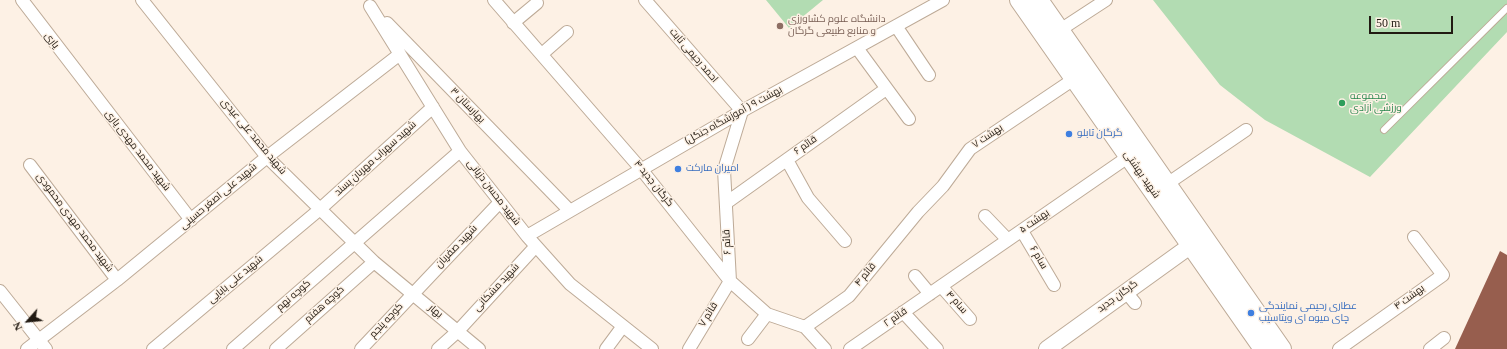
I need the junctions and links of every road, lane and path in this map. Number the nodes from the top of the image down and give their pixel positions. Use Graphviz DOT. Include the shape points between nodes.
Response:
graph roads {
  1 [pos="142,0"];
  2 [pos="494,0"];
  3 [pos="645,0"];
  4 [pos="943,0"];
  5 [pos="1019,0"];
  6 [pos="1039,0"];
  7 [pos="1106,0"];
  8 [pos="24,1"];
  9 [pos="368,3"];
  10 [pos="537,3"];
  11 [pos="1507,8"];
  12 [pos="513,23"];
  13 [pos="896,26"];
  14 [pos="1060,30"];
  15 [pos="567,32"];
  16 [pos="857,48"];
  17 [pos="400,54"];
  18 [pos="542,54"];
  19 [pos="929,75"];
  20 [pos="1074,79"];
  21 [pos="82,81"];
  22 [pos="886,89"];
  23 [pos="433,107"];
  24 [pos="742,111"];
  25 [pos="909,119"];
  26 [pos="1246,130"];
  27 [pos="1384,130"];
  28 [pos="460,151"];
  29 [pos="267,157"];
  30 [pos="1128,157"];
  31 [pos="787,160"];
  32 [pos="30,165"];
  33 [pos="641,169"];
  34 [pos="1167,184"];
  35 [pos="500,202"];
  36 [pos="726,203"];
  37 [pos="319,210"];
  38 [pos="570,211"];
  39 [pos="918,212"];
  40 [pos="984,216"];
  41 [pos="191,220"];
  42 [pos="1022,231"];
  43 [pos="527,236"];
  44 [pos="1414,237"];
  45 [pos="1008,240"];
  46 [pos="845,241"];
  47 [pos="356,244"];
  48 [pos="536,246"];
  49 [pos="1190,246"];
  50 [pos="374,262"];
  51 [pos="915,276"];
  52 [pos="117,280"];
  53 [pos="730,281"];
  54 [pos="1054,285"];
  55 [pos="941,286"];
  56 [pos="0,291"];
  57 [pos="413,293"];
  58 [pos="930,294"];
  59 [pos="904,312"];
  60 [pos="767,314"];
  61 [pos="970,319"];
  62 [pos="623,326"];
  63 [pos="805,327"];
  64 [pos="1259,330"];
  65 [pos="458,331"];
  66 [pos="1444,338"];
  67 [pos="748,339"];
  68 [pos="817,340"];
  69 [pos="43,345"];
  70 [pos="1050,348"];
  71 [pos="27,349"];
  72 [pos="153,349"];
  73 [pos="233,349"];
  74 [pos="276,349"];
  75 [pos="361,349"];
  76 [pos="438,349"];
  77 [pos="479,349"];
  78 [pos="606,349"];
  79 [pos="652,349"];
  80 [pos="689,349"];
  81 [pos="808,349"];
  82 [pos="826,349"];
  83 [pos="850,349"];
  84 [pos="936,349"];
  85 [pos="1262,349"];
  86 [pos="1282,349"];
  87 [pos="1340,349"];
  88 [pos="1430,349"];
  1 -- 29 [label="street, شهید محمد علی عیدی"];
  2 -- 12 [label="street, گرگان جدید ۴"];
  3 -- 24 [label="street, احمد رحیمی ثابت"];
  4 -- 13 [label="street, بهشت ۹ ( آموزشگاه جنگل)"];
  5 -- 20 [label="main road, شهید بهشتی"];
  6 -- 14 [label="main road, شهید بهشتی"];
  7 -- 14 [label="street"];
  8 -- 21 [label="street, یاری"];
  9 -- 17 [label="street, شهید محسن دزیانی"];
  9 -- 38 [label="street, بهارستان ۳"];
  10 -- 12 [label="street"];
  11 -- 27 [label="lane"];
  12 -- 18 [label="street, گرگان جدید ۴"];
  13 -- 16 [label="street, بهشت ۹ ( آموزشگاه جنگل)"];
  13 -- 19 [label="street"];
  14 -- 34 [label="main road, شهید بهشتی"];
  15 -- 18 [label="street"];
  16 -- 22 [label="street"];
  16 -- 24 [label="street, بهشت ۹ ( آموزشگاه جنگل)"];
  17 -- 23 [label="street, شهید محسن دزیانی"];
  17 -- 29 [label="street, شهید علی اصغر حسینی"];
  18 -- 33 [label="street, گرگان جدید ۴"];
  20 -- 30 [label="main road, شهید بهشتی"];
  20 -- 39 [label="street, بهشت ۷" via="970,149 943,186"];
  21 -- 41 [label="street, شهید محمد مهدی یاری"];
  22 -- 25 [label="street"];
  22 -- 31 [label="street, قائم ۶"];
  23 -- 28 [label="street, شهید محسن دزیانی"];
  23 -- 37 [label="street, شهید سهراب مهربان پسند"];
  24 -- 33 [label="street, بهشت ۹ ( آموزشگاه جنگل)"];
  24 -- 36 [label="street, ۶ قائم" via="724,170"];
  26 -- 34 [label="street"];
  28 -- 35 [label="street, شهید محسن دزیانی"];
  28 -- 47 [label="street, کوچه نهم"];
  29 -- 37 [label="street, شهید محمد علی عیدی"];
  29 -- 41 [label="street, شهید علی اصغر حسینی"];
  30 -- 42 [label="street, بهشت ۵"];
  30 -- 49 [label="main road, شهید بهشتی"];
  31 -- 36 [label="street, قائم ۶"];
  31 -- 46 [label="street" via="808,198"];
  32 -- 52 [label="street, شهید محمد مهدی محمودی"];
  33 -- 38 [label="street, بهشت ۹ ( آموزشگاه جنگل)"];
  33 -- 53 [label="street, گرگان جدید ۴"];
  34 -- 64 [label="main road, شهید بهشتی"];
  35 -- 43 [label="street, شهید محسن دزیانی"];
  35 -- 57 [label="street, شهید صفریان"];
  36 -- 53 [label="street, ۶ قائم"];
  37 -- 47 [label="street, شهید محمد علی عیدی"];
  37 -- 72 [label="street, شهید علی بابایی"];
  38 -- 43 [label="street, بهشت ۹ ( آموزشگاه جنگل)"];
  39 -- 63 [label="street, قائم ۴" via="849,296"];
  40 -- 45 [label="street"];
  41 -- 52 [label="street, شهید علی اصغر حسینی"];
  42 -- 45 [label="street, بهشت ۵"];
  42 -- 54 [label="street, ۶ سام"];
  43 -- 48 [label="street, شهید محسن دزیانی"];
  44 -- 87 [label="street, ۴ بهشت" via="1442,275"];
  45 -- 55 [label="street, بهشت ۵"];
  47 -- 50 [label="street, شهید محمد علی عیدی"];
  47 -- 73 [label="street, کوچه نهم"];
  48 -- 62 [label="street, شهید محسن دزیانی" via="570,284"];
  48 -- 65 [label="street, شهید مشکانی"];
  49 -- 64 [label="main road, شهید بهشتی"];
  49 -- 70 [label="main road, گرگان جدید" via="1130,297"];
  50 -- 57 [label="street, شهید محمد علی عیدی"];
  50 -- 74 [label="street, کوچه هفتم"];
  51 -- 58 [label="street"];
  52 -- 69 [label="street, شهید علی اصغر حسینی"];
  53 -- 60 [label="street, گرگان جدید ۴"];
  53 -- 80 [label="street, ۷ قائم"];
  55 -- 58 [label="street, ۲ قائم"];
  55 -- 61 [label="street, ۴ سام"];
  56 -- 69 [label="street"];
  57 -- 65 [label="street, بهار"];
  57 -- 75 [label="street, کوچه پنجم"];
  58 -- 59 [label="street, ۲ قائم"];
  59 -- 83 [label="street, ۲ قائم"];
  59 -- 84 [label="street"];
  60 -- 63 [label="street, گرگان جدید ۴"];
  60 -- 67 [label="street"];
  62 -- 78 [label="street"];
  62 -- 79 [label="street, شهید محسن دزیانی"];
  63 -- 68 [label="street, گرگان جدید ۴"];
  64 -- 85 [label="main road, شهید بهشتی"];
  64 -- 86 [label="main road, شهید بهشتی"];
  65 -- 76 [label="street, شهید مشکانی"];
  65 -- 77 [label="street, بهار"];
  66 -- 88 [label="street"];
  68 -- 81 [label="street"];
  68 -- 82 [label="street, گرگان جدید ۴"];
  69 -- 71 [label="street, شهید علی اصغر حسینی"];
}
